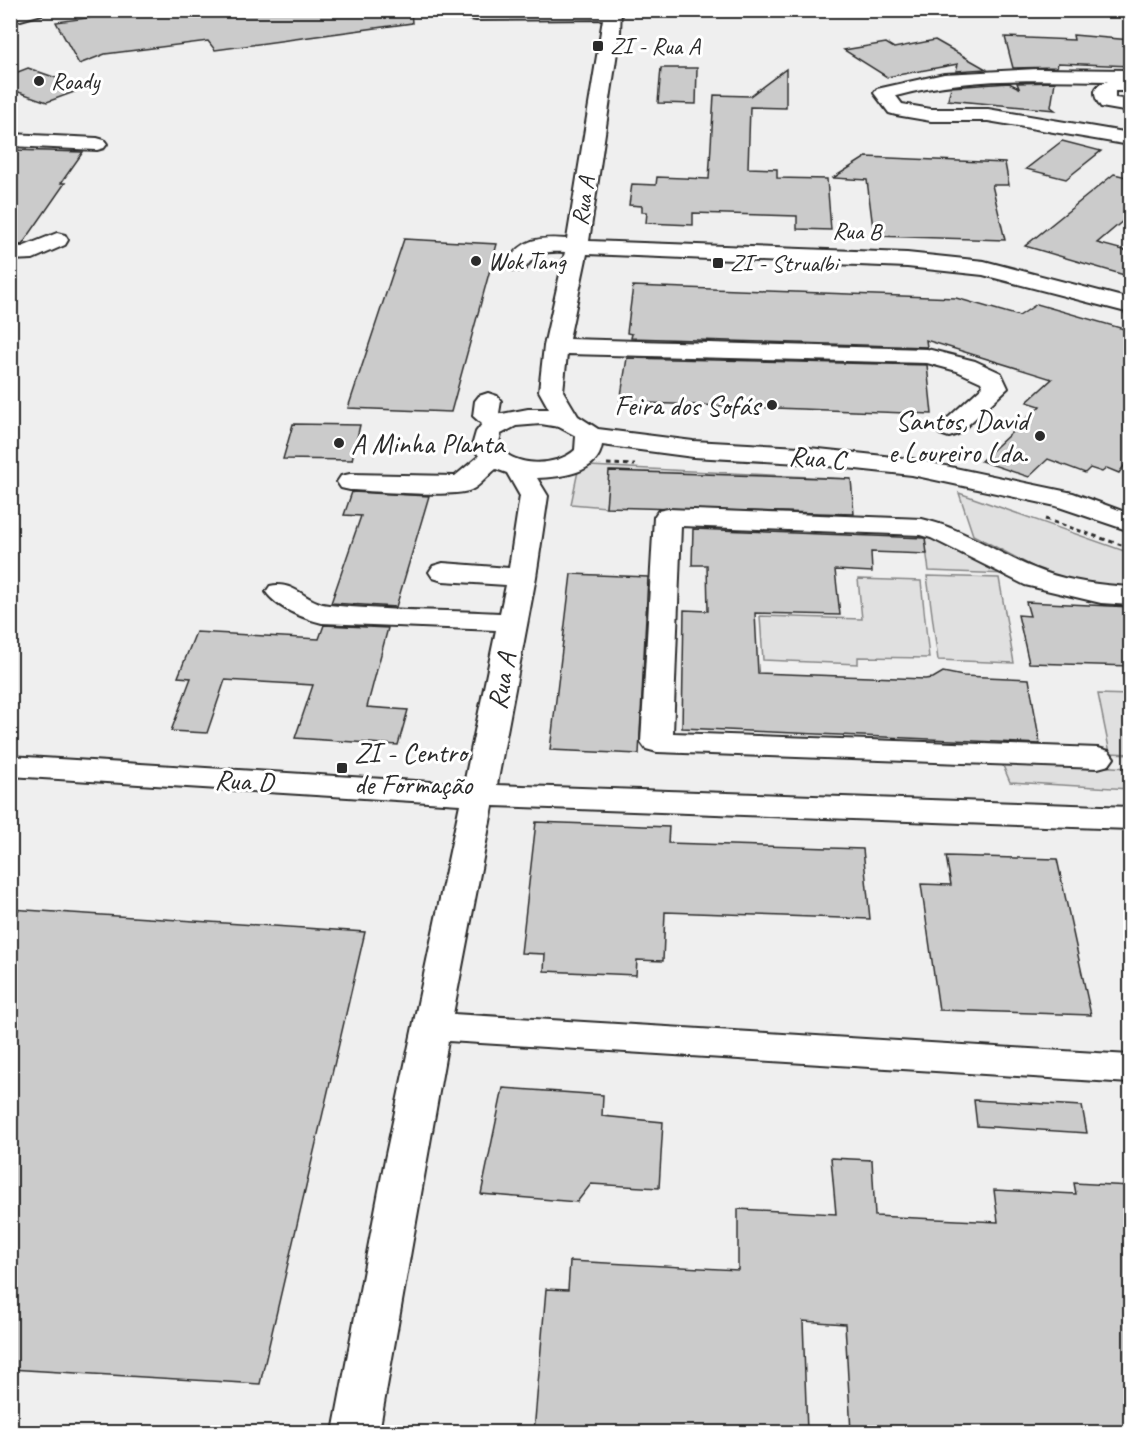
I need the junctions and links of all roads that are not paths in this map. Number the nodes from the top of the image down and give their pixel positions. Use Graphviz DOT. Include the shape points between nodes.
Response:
graph roads {
  1 [pos="36,10"];
  2 [pos="612,12"];
  3 [pos="476,15"];
  4 [pos="10,18"];
  5 [pos="1131,76"];
  6 [pos="1131,86"];
  7 [pos="1105,94"];
  8 [pos="1131,100"];
  9 [pos="1131,106"];
  10 [pos="1131,139"];
  11 [pos="10,140"];
  12 [pos="97,144"];
  13 [pos="57,240"];
  14 [pos="577,247"];
  15 [pos="10,253"];
  16 [pos="517,264"];
  17 [pos="1131,306"];
  18 [pos="556,346"];
  19 [pos="551,391"];
  20 [pos="488,401"];
  21 [pos="527,417"];
  22 [pos="568,421"];
  23 [pos="500,424"];
  24 [pos="949,429"];
  25 [pos="590,436"];
  26 [pos="693,449"];
  27 [pos="492,458"];
  28 [pos="570,464"];
  29 [pos="518,468"];
  30 [pos="940,473"];
  31 [pos="350,482"];
  32 [pos="534,496"];
  33 [pos="1063,499"];
  34 [pos="1131,501"];
  35 [pos="1131,523"];
  36 [pos="1131,535"];
  37 [pos="444,572"];
  38 [pos="522,577"];
  39 [pos="280,592"];
  40 [pos="1131,596"];
  41 [pos="513,622"];
  42 [pos="1098,758"];
  43 [pos="10,766"];
  44 [pos="478,795"];
  45 [pos="1131,818"];
  46 [pos="432,1026"];
  47 [pos="1131,1069"];
  48 [pos="356,1432"];
  1 -- 4 [label="street"];
  2 -- 3 [label="street"];
  2 -- 14 [label="street, Rua A"];
  5 -- 10 [label="street" via="973,77 913,84 884,93 896,109 931,115 988,115"];
  6 -- 7 [label="street" via="1105,88"];
  7 -- 8 [label="street" via="1118,101"];
  7 -- 9 [label="street" via="1108,103"];
  11 -- 12 [label="street"];
  13 -- 15 [label="street" via="25,254"];
  14 -- 16 [label="street, Rua B" via="534,246 523,252"];
  14 -- 17 [label="street, Rua B" via="907,260 973,267"];
  14 -- 18 [label="street, Rua A"];
  18 -- 19 [label="street, Rua A"];
  18 -- 24 [label="street" via="927,356 966,366 992,378 996,388"];
  19 -- 21 [label="street"];
  19 -- 22 [label="street"];
  20 -- 23 [label="street" via="486,416"];
  21 -- 22 [label="street"];
  21 -- 23 [label="street"];
  22 -- 25 [label="street"];
  23 -- 27 [label="street" via="485,440"];
  25 -- 26 [label="street, Rua C"];
  25 -- 28 [label="street" via="589,450"];
  26 -- 28 [label="street, Rua C" via="598,454"];
  26 -- 30 [label="street, Rua C" via="800,455"];
  27 -- 29 [label="street, Rua C"];
  27 -- 31 [label="street" via="462,484"];
  28 -- 29 [label="street, Rua C" via="550,469"];
  28 -- 32 [label="street"];
  29 -- 32 [label="street"];
  30 -- 33 [label="street, Rua C"];
  30 -- 36 [label="street, Rua C"];
  32 -- 38 [label="street, Rua A"];
  33 -- 34 [label="street"];
  33 -- 35 [label="street, Rua C"];
  37 -- 38 [label="street"];
  38 -- 41 [label="street, Rua A"];
  39 -- 41 [label="street" via="322,614"];
  40 -- 42 [label="street" via="1101,594 1035,579 941,532 922,527 668,517 657,742"];
  41 -- 44 [label="street, Rua A"];
  43 -- 44 [label="street, Rua D"];
  44 -- 45 [label="street, Rua D"];
  44 -- 46 [label="street, Rua A"];
  46 -- 47 [label="street"];
  46 -- 48 [label="street, Rua A"];
}
